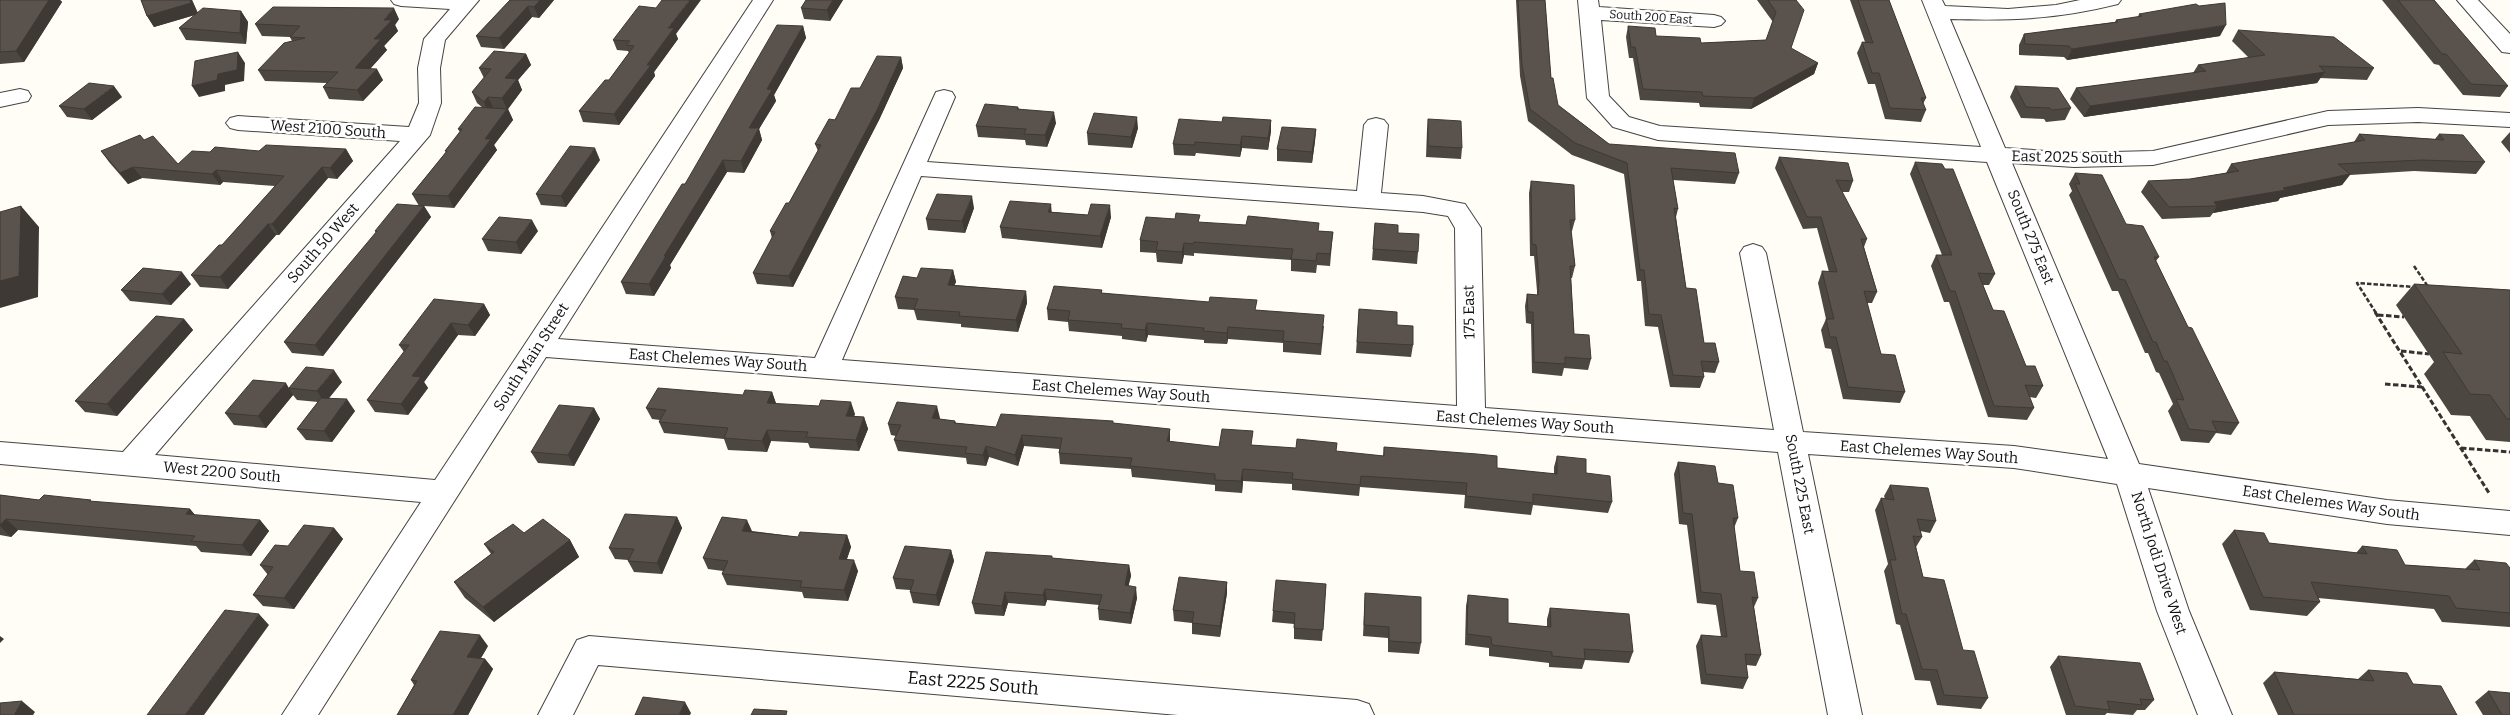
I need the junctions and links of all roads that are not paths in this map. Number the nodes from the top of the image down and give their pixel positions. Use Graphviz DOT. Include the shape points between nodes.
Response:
graph roads {
  1 [pos="400,0"];
  2 [pos="762,0"];
  3 [pos="2111,0"];
  4 [pos="2467,0"];
  5 [pos="468,2"];
  6 [pos="1588,6"];
  7 [pos="1935,6"];
  8 [pos="1714,21"];
  9 [pos="2510,47"];
  10 [pos="944,97"];
  11 [pos="2510,120"];
  12 [pos="238,122"];
  13 [pos="1621,122"];
  14 [pos="1376,125"];
  15 [pos="418,134"];
  16 [pos="1998,156"];
  17 [pos="913,168"];
  18 [pos="1368,200"];
  19 [pos="1753,253"];
  20 [pos="538,347"];
  21 [pos="824,368"];
  22 [pos="1471,417"];
  23 [pos="1792,442"];
  24 [pos="0,453"];
  25 [pos="130,464"];
  26 [pos="2129,475"];
  27 [pos="443,492"];
  28 [pos="2510,523"];
  29 [pos="299,715"];
  30 [pos="555,715"];
  31 [pos="1357,715"];
  32 [pos="1845,715"];
  33 [pos="2215,715"];
  1 -- 5 [label="street"];
  2 -- 20 [label="street, South Main Street"];
  3 -- 7 [label="street" via="2056,11 2008,15"];
  4 -- 9 [label="street"];
  5 -- 15 [label="street, South 50 West" via="435,39 429,68 430,103"];
  6 -- 8 [label="street, South 200 East"];
  6 -- 13 [label="street, South 200 East" via="1598,98"];
  7 -- 16 [label="street, South 275 East"];
  10 -- 17 [label="street"];
  11 -- 16 [label="street, East 2025 South" via="2418,115 2328,118 2152,158 2074,160"];
  12 -- 15 [label="street, West 2100 South"];
  13 -- 16 [label="street, East 2025 South" via="1658,133"];
  14 -- 18 [label="street"];
  15 -- 25 [label="street, South 50 West"];
  16 -- 26 [label="street, South 275 East"];
  17 -- 18 [label="street"];
  17 -- 21 [label="street"];
  18 -- 22 [label="street, 175 East" via="1456,210 1468,228"];
  19 -- 23 [label="street, South 225 East"];
  20 -- 21 [label="street, East Chelemes Way South"];
  20 -- 27 [label="street, South Main Street"];
  21 -- 22 [label="street, East Chelemes Way South"];
  22 -- 23 [label="street, East Chelemes Way South"];
  23 -- 26 [label="street, East Chelemes Way South" via="2014,457"];
  23 -- 32 [label="street, South 225 East"];
  24 -- 25 [label="street, West 2200 South"];
  25 -- 27 [label="street, West 2200 South"];
  26 -- 28 [label="street, East Chelemes Way South" via="2387,512"];
  26 -- 33 [label="street, North Jodi Drive West" via="2189,651"];
  27 -- 29 [label="street, South Main Street"];
  30 -- 31 [label="street, East 2225 South" via="589,650"];
}
